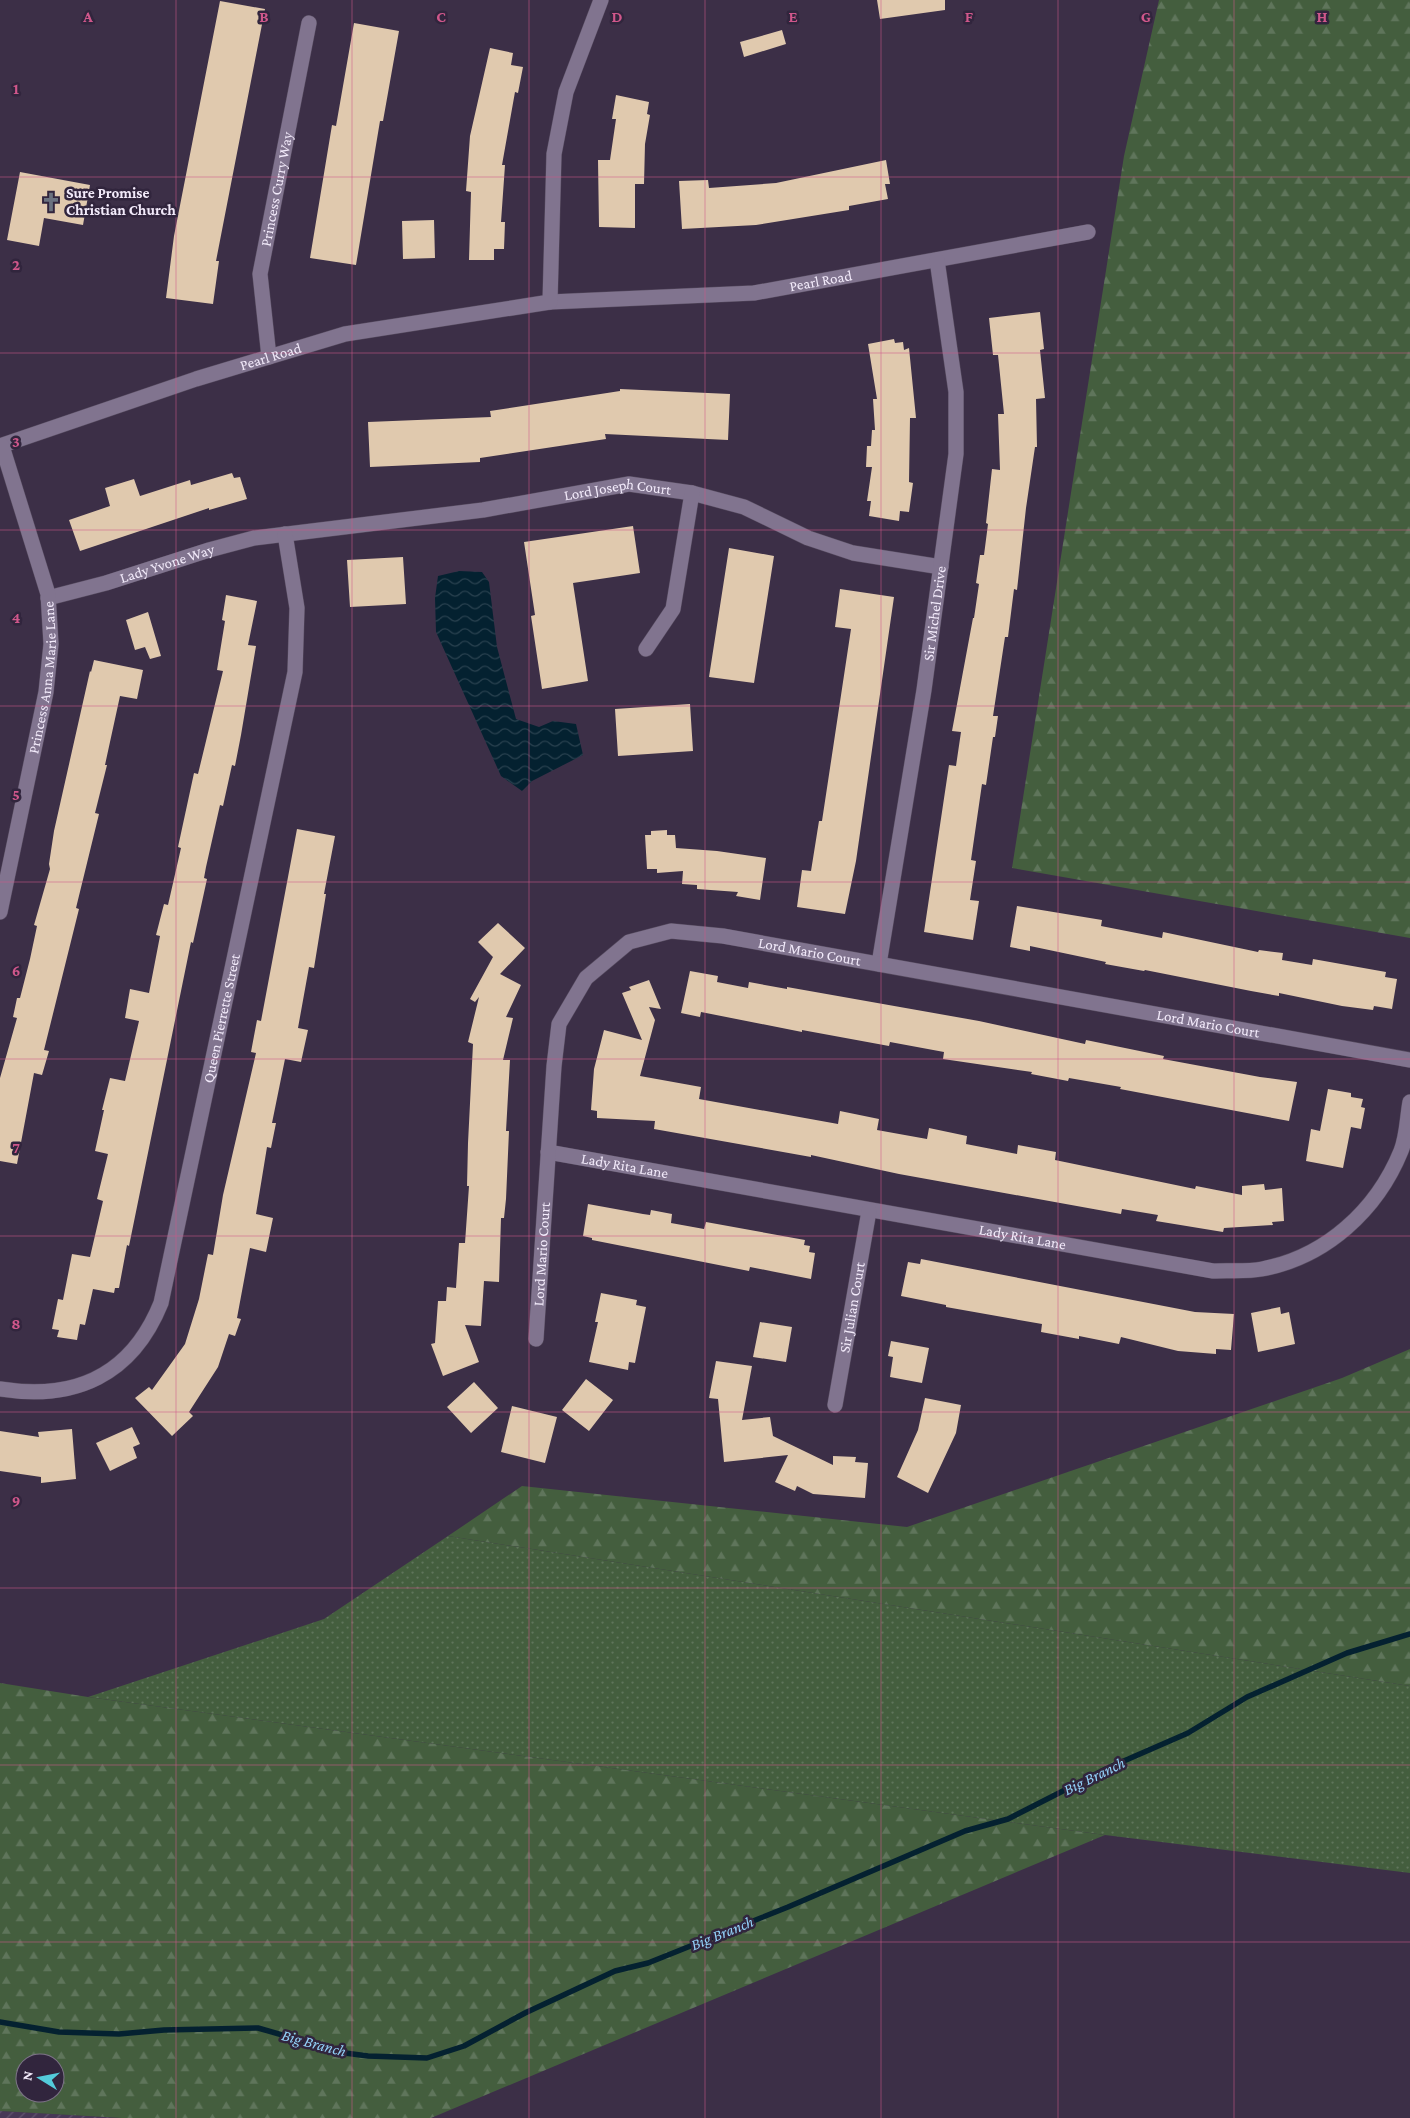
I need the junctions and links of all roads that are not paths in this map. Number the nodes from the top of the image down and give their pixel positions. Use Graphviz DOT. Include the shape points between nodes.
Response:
graph roads {
  1 [pos="601,0"];
  2 [pos="309,23"];
  3 [pos="1088,232"];
  4 [pos="937,260"];
  5 [pos="550,302"];
  6 [pos="269,357"];
  7 [pos="1,446"];
  8 [pos="692,493"];
  9 [pos="286,534"];
  10 [pos="941,567"];
  11 [pos="48,598"];
  12 [pos="646,649"];
  13 [pos="0,912"];
  14 [pos="879,964"];
  15 [pos="1410,1060"];
  16 [pos="1410,1102"];
  17 [pos="548,1152"];
  18 [pos="869,1211"];
  19 [pos="536,1339"];
  20 [pos="0,1389"];
  21 [pos="836,1404"];
  1 -- 5 [label="street" via="566,92 554,154"];
  2 -- 6 [label="street, Princess Curry Way" via="260,274"];
  3 -- 4 [label="street, Pearl Road"];
  4 -- 5 [label="street, Pearl Road" via="754,293"];
  4 -- 10 [label="street, Sir Michel Drive" via="956,392 956,454"];
  5 -- 6 [label="street, Pearl Road" via="345,334"];
  6 -- 7 [label="street, Pearl Road"];
  7 -- 11 [label="street, Princess Anna Marie Lane" via="35,546"];
  8 -- 9 [label="street, Lord Joseph Court" via="629,484 483,510"];
  8 -- 10 [label="street, Lord Joseph Court" via="744,507 808,538 853,553"];
  8 -- 12 [label="street" via="673,609"];
  9 -- 11 [label="street, Lady Yvone Way" via="254,538 209,550"];
  9 -- 20 [label="street, Queen Pierrette Street" via="297,608 295,672 161,1303 153,1323 140,1341 115,1366 88,1383 55,1392 26,1393"];
  10 -- 14 [label="street, Sir Michel Drive"];
  11 -- 13 [label="street, Princess Anna Marie Lane" via="52,644 46,692"];
  14 -- 15 [label="street, Lord Mario Court"];
  14 -- 17 [label="street, Lord Mario Court" via="723,936 671,931 629,942 586,978 558,1024"];
  16 -- 18 [label="street, Lady Rita Lane" via="1401,1150 1373,1202 1333,1240 1307,1255 1262,1269 1213,1271"];
  17 -- 18 [label="street, Lady Rita Lane"];
  17 -- 19 [label="street, Lord Mario Court"];
  18 -- 21 [label="street, Sir Julian Court"];
}
